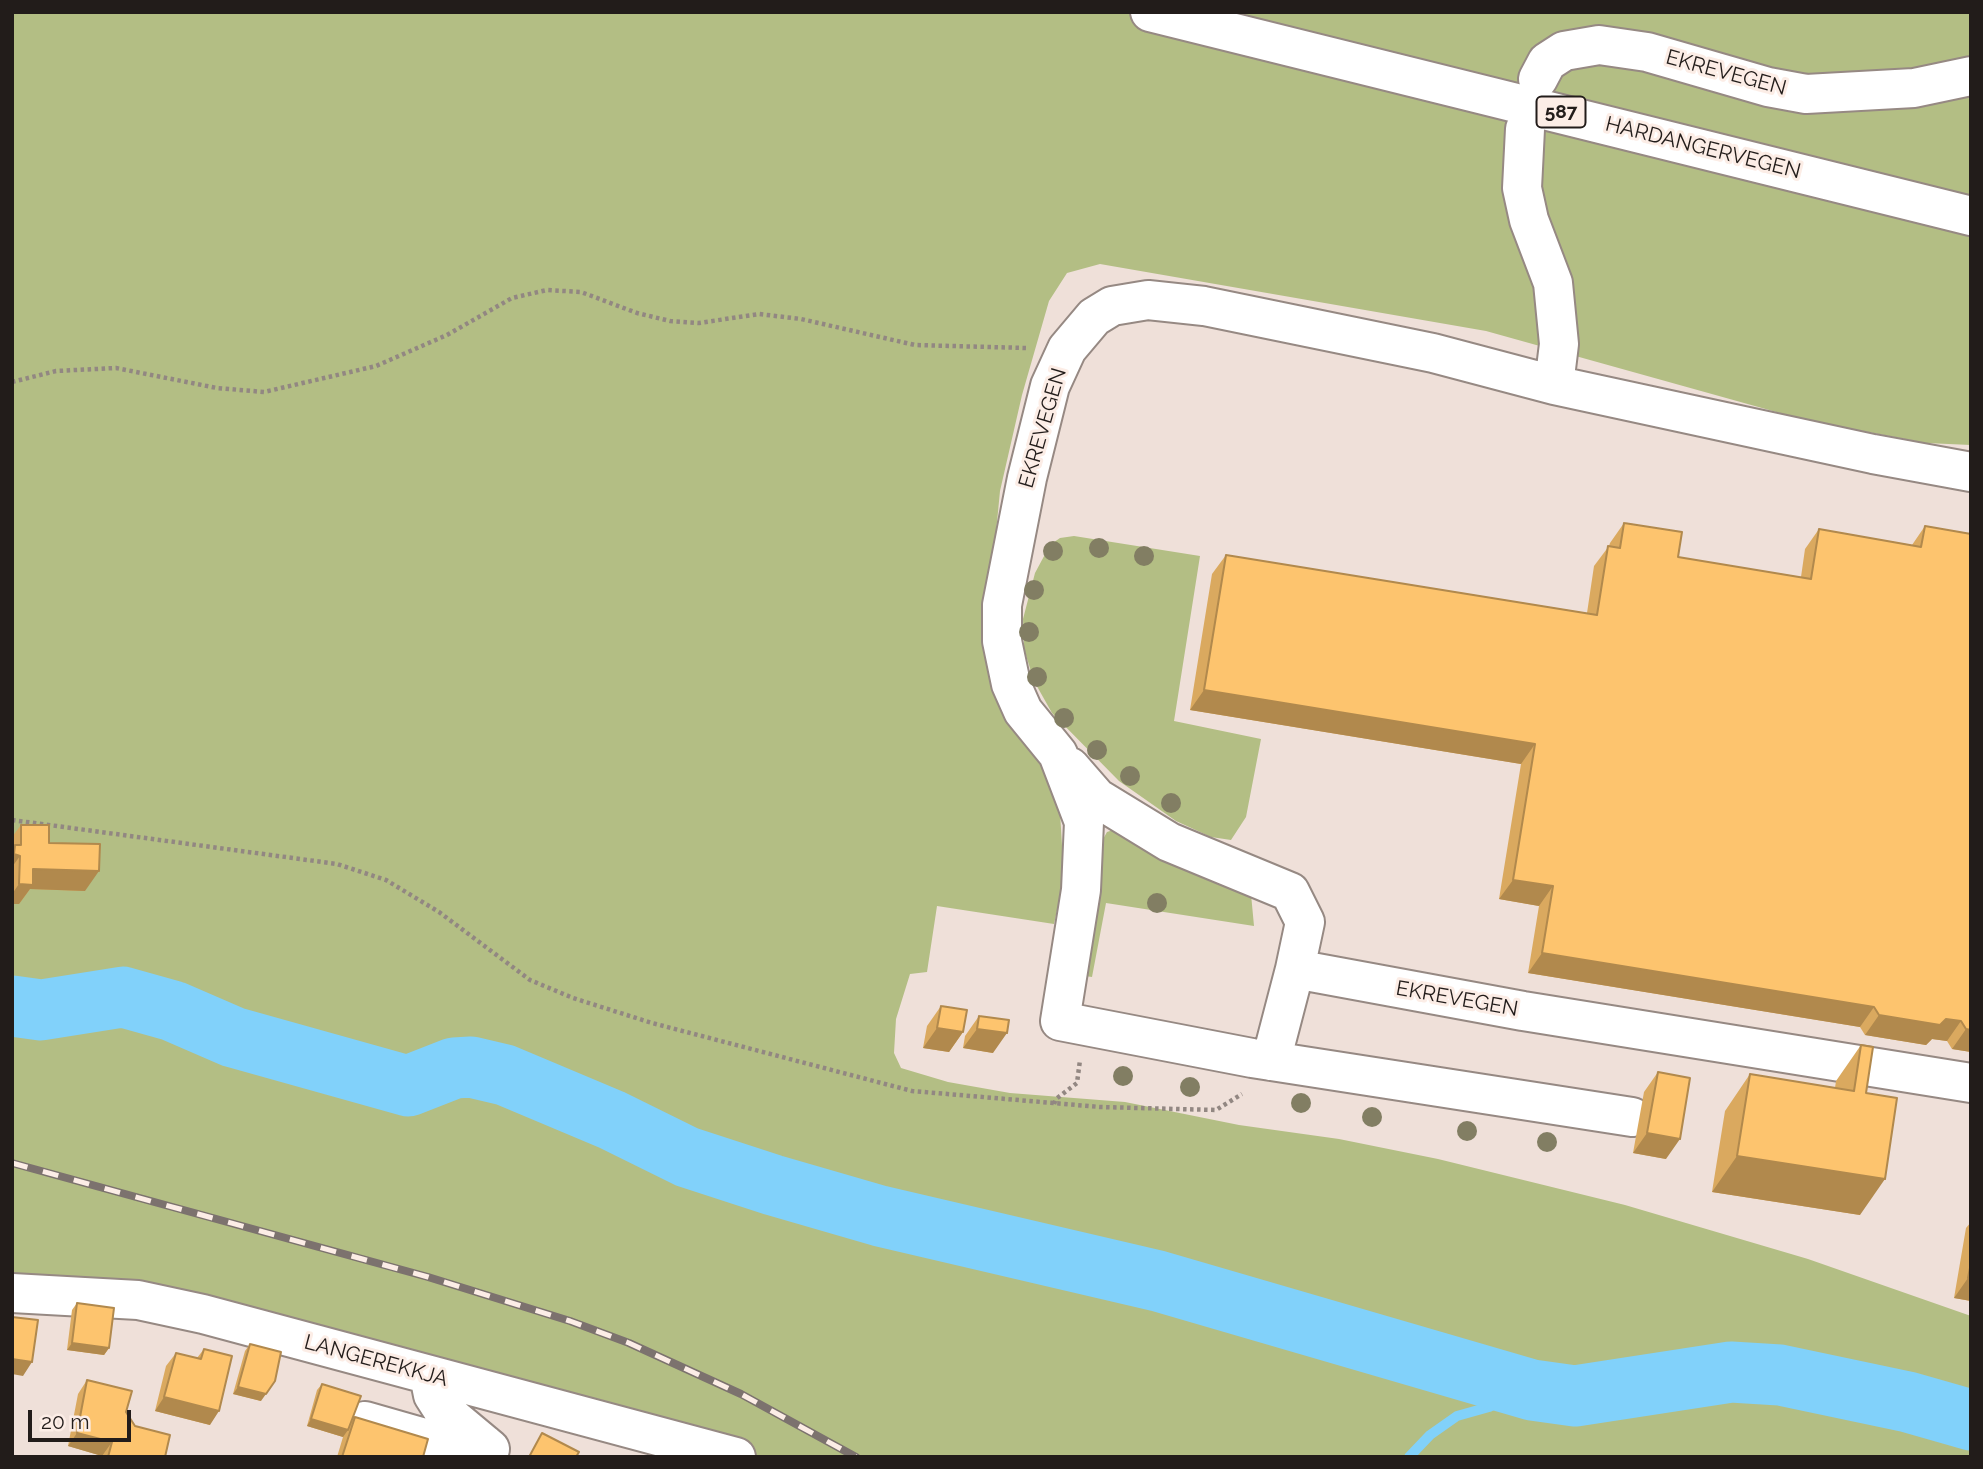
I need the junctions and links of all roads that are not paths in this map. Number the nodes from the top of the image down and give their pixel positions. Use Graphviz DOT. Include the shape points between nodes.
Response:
graph roads {
  1 [pos="1150,12"];
  2 [pos="1971,76"];
  3 [pos="1538,79"];
  4 [pos="1525,129"];
  5 [pos="1971,216"];
  6 [pos="1554,385"];
  7 [pos="1971,472"];
  8 [pos="1058,754"];
  9 [pos="1295,969"];
  10 [pos="1262,1060"];
  11 [pos="1971,1083"];
  12 [pos="1632,1117"];
  13 [pos="12,1293"];
  14 [pos="429,1375"];
  15 [pos="365,1421"];
  16 [pos="492,1450"];
  17 [pos="736,1457"];
  1 -- 5 [label="main road, HARDANGERVEGEN / 587"];
  2 -- 3 [label="main road, EKREVEGEN" via="1914,89 1806,94 1647,52 1599,45 1564,51 1547,62"];
  4 -- 6 [label="main road" via="1522,188 1553,283 1559,344"];
  6 -- 7 [label="main road, EKREVEGEN"];
  6 -- 8 [label="main road, EKREVEGEN" via="1433,353 1204,306 1148,300 1112,306 1094,317 1067,349 1050,386 1003,605 1002,641 1011,684 1023,711"];
  8 -- 9 [label="main road, EKREVEGEN" via="1097,798 1169,842 1290,892 1305,922"];
  8 -- 10 [label="main road, EKREVEGEN" via="1084,822 1082,890 1060,1021"];
  9 -- 10 [label="main road"];
  9 -- 11 [label="main road, EKREVEGEN" via="1537,1014"];
  10 -- 12 [label="main road, EKREVEGEN"];
  13 -- 14 [label="main road, LANGEREKKJA" via="138,1300"];
  14 -- 16 [label="main road" via="442,1409"];
  14 -- 17 [label="main road, LANGEREKKJA"];
  15 -- 16 [label="main road" via="463,1449"];
}
